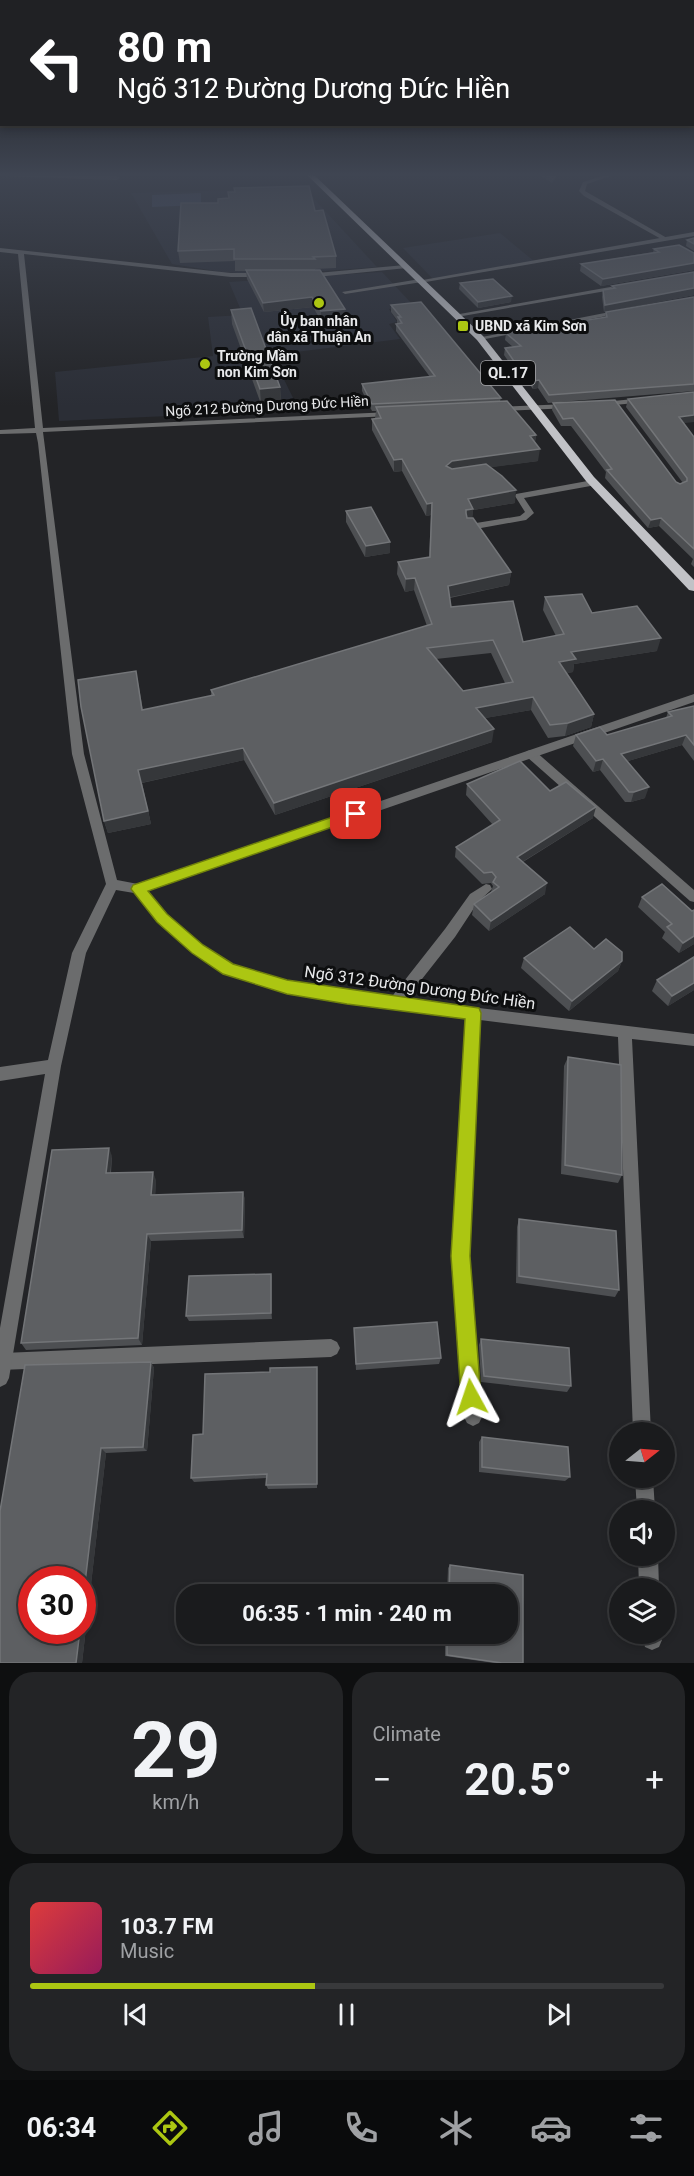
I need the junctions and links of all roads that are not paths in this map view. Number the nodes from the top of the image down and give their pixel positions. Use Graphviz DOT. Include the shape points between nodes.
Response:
graph roads {
  1 [pos="4,251"];
  2 [pos="388,251"];
  3 [pos="597,251"];
  4 [pos="21,253"];
  5 [pos="405,267"];
  6 [pos="265,275"];
  7 [pos="300,276"];
  8 [pos="420,281"];
  9 [pos="640,283"];
  10 [pos="345,292"];
  11 [pos="629,311"];
  12 [pos="457,315"];
  13 [pos="480,338"];
  14 [pos="650,399"];
  15 [pos="617,403"];
  16 [pos="596,405"];
  17 [pos="576,406"];
  18 [pos="535,407"];
  19 [pos="488,409"];
  20 [pos="624,412"];
  21 [pos="405,413"];
  22 [pos="39,431"];
  23 [pos="0,432"];
  24 [pos="593,483"];
  25 [pos="470,527"];
  26 [pos="694,587"];
  27 [pos="694,698"];
  28 [pos="531,754"];
  29 [pos="112,884"];
  30 [pos="486,888"];
  31 [pos="138,889"];
  32 [pos="694,897"];
  33 [pos="395,1003"];
  34 [pos="474,1013"];
  35 [pos="625,1031"];
  36 [pos="694,1040"];
  37 [pos="54,1066"];
  38 [pos="0,1074"];
  39 [pos="331,1348"];
  40 [pos="1,1370"];
  41 [pos="473,1418"];
  42 [pos="642,1422"];
  1 -- 4 [label="street"];
  2 -- 5 [label="highway, QL.17"];
  3 -- 8 [label="street"];
  4 -- 6 [label="street"];
  4 -- 22 [label="street"];
  5 -- 7 [label="street"];
  5 -- 8 [label="highway, QL.17"];
  8 -- 10 [label="street"];
  8 -- 12 [label="highway, QL.17"];
  9 -- 12 [label="street"];
  11 -- 13 [label="street"];
  12 -- 13 [label="highway, QL.17"];
  13 -- 18 [label="highway, QL.17"];
  14 -- 15 [label="street"];
  15 -- 16 [label="street"];
  15 -- 20 [label="street"];
  17 -- 18 [label="street"];
  18 -- 19 [label="street"];
  18 -- 24 [label="highway, QL.17"];
  21 -- 22 [label="street, Ngõ 212 Đường Dương Đức Hiền"];
  22 -- 23 [label="street, Ngõ 212 Đường Dương Đức Hiền"];
  22 -- 29 [label="street" via="78,754"];
  24 -- 25 [label="street" via="516,493 530,513 523,518"];
  24 -- 26 [label="highway, QL.17"];
  27 -- 28 [label="street"];
  28 -- 31 [label="street"];
  28 -- 32 [label="street"];
  29 -- 31 [label="street"];
  29 -- 37 [label="street" via="79,953"];
  30 -- 33 [label="street" via="474,898"];
  31 -- 33 [label="street, Ngõ 312 Đường Dương Đức Hiền" via="162,918 197,949 229,969 287,987"];
  33 -- 34 [label="street, Ngõ 312 Đường Dương Đức Hiền"];
  34 -- 35 [label="street, Ngõ 312 Đường Dương Đức Hiền"];
  34 -- 41 [label="street" via="461,1256"];
  35 -- 36 [label="street, Ngõ 312 Đường Dương Đức Hiền"];
  35 -- 42 [label="street"];
  37 -- 38 [label="street"];
  37 -- 40 [label="street"];
  39 -- 40 [label="street"];
}
